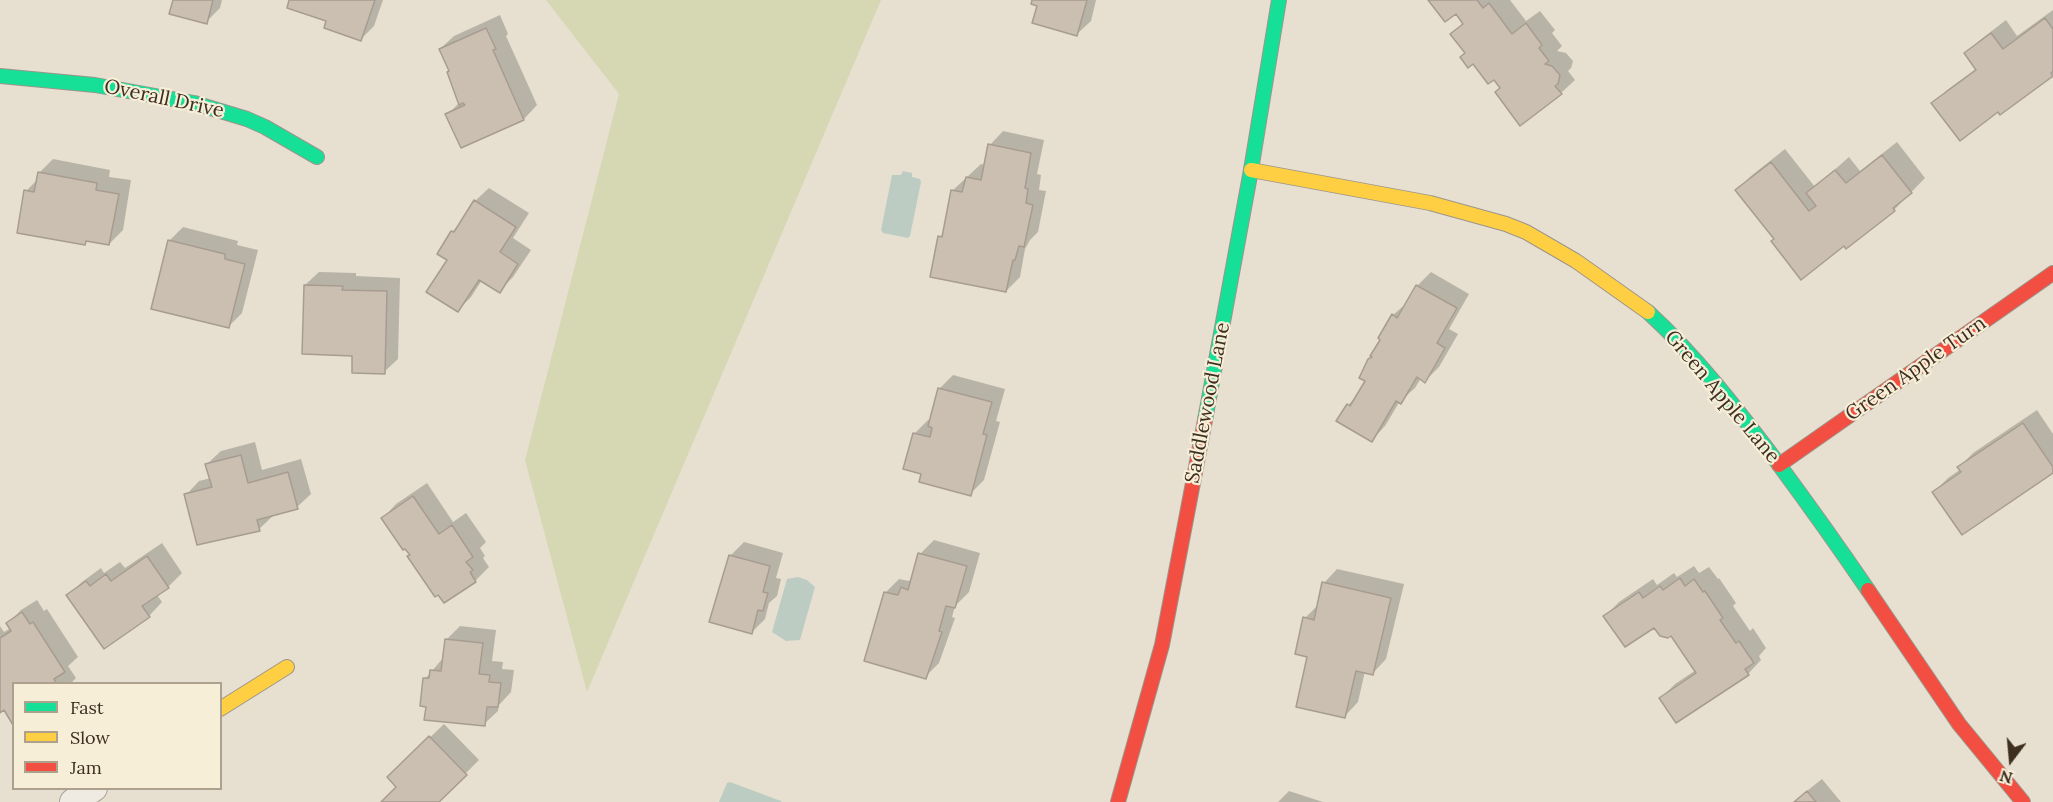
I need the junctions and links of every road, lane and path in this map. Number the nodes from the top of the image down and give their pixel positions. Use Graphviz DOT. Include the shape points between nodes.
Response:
graph roads {
  1 [pos="1279,0"];
  2 [pos="0,76"];
  3 [pos="318,157"];
  4 [pos="1251,170"];
  5 [pos="2053,273"];
  6 [pos="1779,465"];
  7 [pos="287,667"];
  8 [pos="222,708"];
  9 [pos="92,790"];
  10 [pos="73,802"];
  11 [pos="1118,802"];
  12 [pos="2023,802"];
  1 -- 4 [label="street, Saddlewood Lane"];
  2 -- 3 [label="street, Overall Drive" via="95,85 194,103 247,119"];
  4 -- 6 [label="street, Green Apple Lane" via="1430,203 1526,232 1576,261 1644,309 1676,338"];
  4 -- 11 [label="street, Saddlewood Lane" via="1162,645"];
  5 -- 6 [label="street, Green Apple Turn"];
  6 -- 12 [label="street, Green Apple Lane" via="1959,724"];
  7 -- 8 [label="street"];
  9 -- 10 [label="street"];
}
